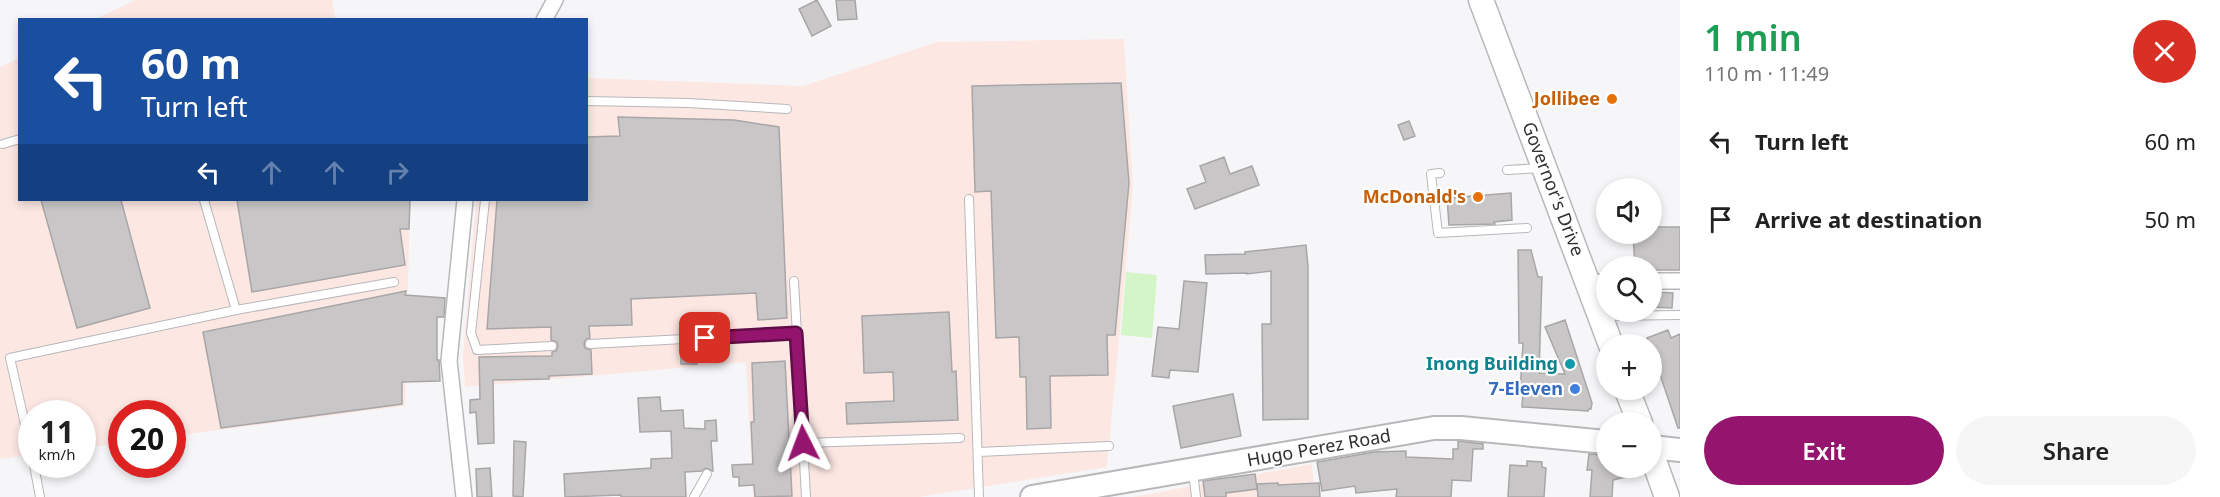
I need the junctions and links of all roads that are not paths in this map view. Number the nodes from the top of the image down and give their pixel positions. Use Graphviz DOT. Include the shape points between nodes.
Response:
graph roads {
  1 [pos="555,0"];
  2 [pos="1481,0"];
  3 [pos="545,18"];
  4 [pos="588,101"];
  5 [pos="787,109"];
  6 [pos="18,140"];
  7 [pos="3,144"];
  8 [pos="1545,168"];
  9 [pos="1507,170"];
  10 [pos="1440,173"];
  11 [pos="969,199"];
  12 [pos="204,201"];
  13 [pos="465,201"];
  14 [pos="485,201"];
  15 [pos="1527,228"];
  16 [pos="1596,280"];
  17 [pos="794,281"];
  18 [pos="1662,281"];
  19 [pos="1680,281"];
  20 [pos="394,282"];
  21 [pos="236,310"];
  22 [pos="1662,315"];
  23 [pos="1680,315"];
  24 [pos="796,333"];
  25 [pos="590,344"];
  26 [pos="552,346"];
  27 [pos="20,400"];
  28 [pos="960,438"];
  29 [pos="1596,441"];
  30 [pos="803,443"];
  31 [pos="1109,446"];
  32 [pos="1662,448"];
  33 [pos="1680,450"];
  34 [pos="978,452"];
  35 [pos="1192,471"];
  36 [pos="707,474"];
  37 [pos="36,478"];
  38 [pos="1660,478"];
  39 [pos="40,497"];
  40 [pos="464,497"];
  41 [pos="694,497"];
  42 [pos="806,497"];
  43 [pos="979,497"];
  44 [pos="1032,497"];
  45 [pos="1196,497"];
  46 [pos="1667,497"];
  1 -- 3 [label="street"];
  2 -- 8 [label="main road, Governor's Drive"];
  4 -- 5 [label="lane" via="688,102"];
  6 -- 7 [label="lane"];
  8 -- 9 [label="lane"];
  8 -- 16 [label="main road, Governor's Drive"];
  10 -- 15 [label="lane" via="1431,174 1437,233"];
  11 -- 34 [label="lane"];
  12 -- 21 [label="lane"];
  13 -- 40 [label="street" via="449,362"];
  14 -- 26 [label="lane" via="471,333 477,350"];
  17 -- 24 [label="lane"];
  18 -- 19 [label="street"];
  20 -- 21 [label="lane"];
  21 -- 27 [label="lane" via="10,358"];
  22 -- 23 [label="lane"];
  24 -- 25 [label="lane"];
  24 -- 30 [label="lane"];
  28 -- 30 [label="lane"];
  29 -- 35 [label="street, Hugo Perez Road" via="1434,428"];
  30 -- 42 [label="lane"];
  31 -- 34 [label="lane"];
  32 -- 33 [label="street"];
  34 -- 43 [label="lane"];
  35 -- 44 [label="street, Hugo Perez Road"];
  35 -- 45 [label="lane"];
  36 -- 41 [label="lane"];
  37 -- 39 [label="lane"];
  38 -- 46 [label="main road"];
}
